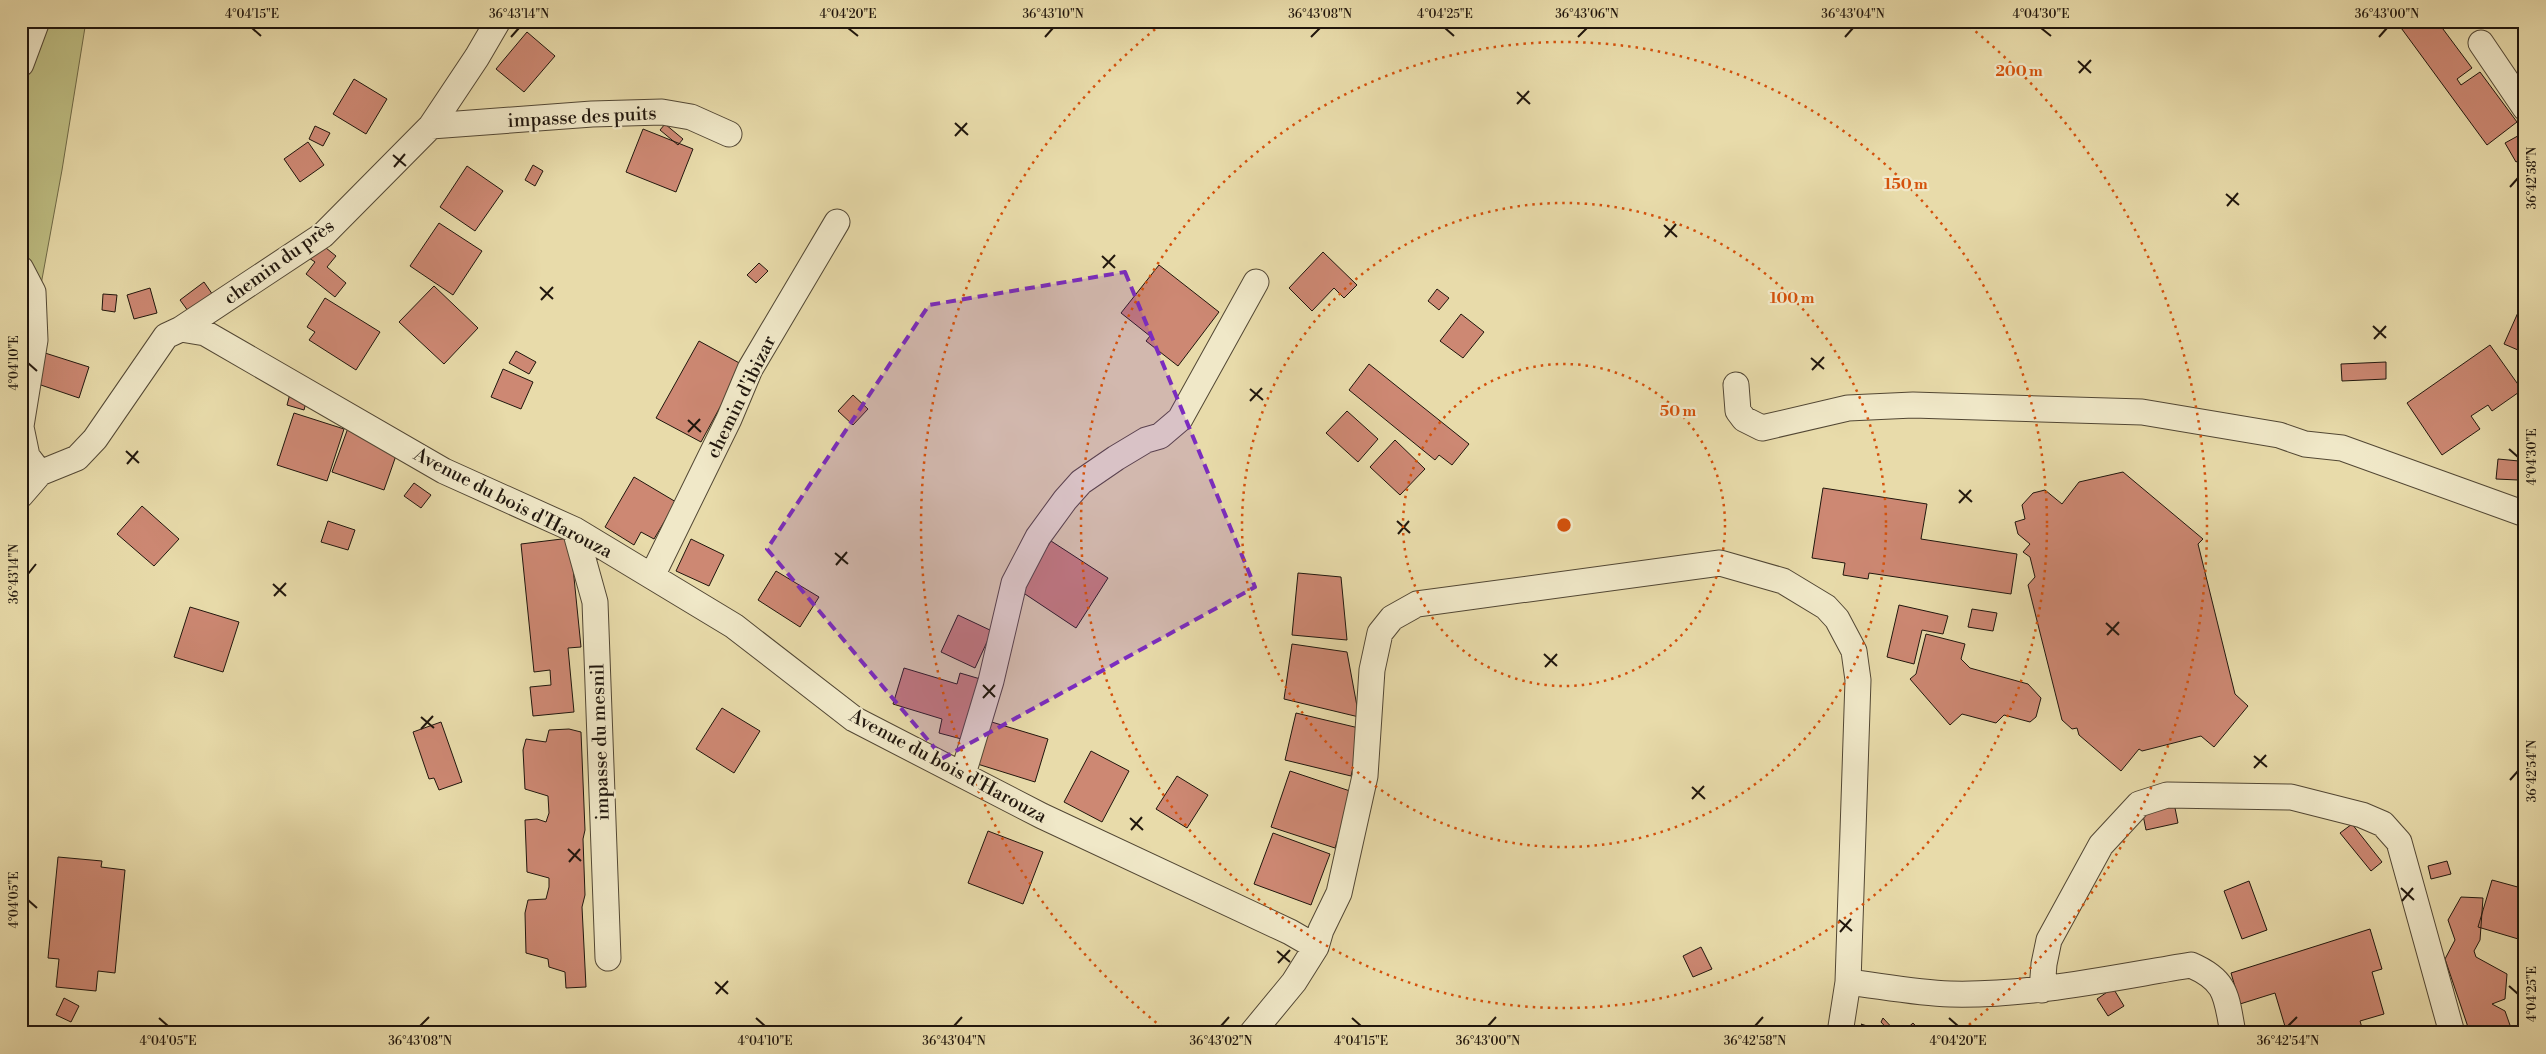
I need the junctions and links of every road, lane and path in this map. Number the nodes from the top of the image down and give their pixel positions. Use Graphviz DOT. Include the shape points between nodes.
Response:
graph roads {
  1 [pos="37,21"];
  2 [pos="498,21"];
  3 [pos="2481,43"];
  4 [pos="21,64"];
  5 [pos="2525,108"];
  6 [pos="431,126"];
  7 [pos="730,134"];
  8 [pos="837,222"];
  9 [pos="21,269"];
  10 [pos="1256,282"];
  11 [pos="181,329"];
  12 [pos="1736,385"];
  13 [pos="21,426"];
  14 [pos="40,473"];
  15 [pos="21,495"];
  16 [pos="2525,514"];
  17 [pos="575,530"];
  18 [pos="652,576"];
  19 [pos="963,774"];
  20 [pos="1316,947"];
  21 [pos="608,958"];
  22 [pos="1848,982"];
  23 [pos="2042,990"];
  24 [pos="1252,1033"];
  25 [pos="1840,1033"];
  26 [pos="2233,1033"];
  27 [pos="2452,1033"];
  1 -- 4 [label="street"];
  2 -- 6 [label="street, chemin du près"];
  3 -- 5 [label="street"];
  6 -- 7 [label="street, impasse des puits" via="662,112 691,117"];
  6 -- 11 [label="street, chemin du près" via="323,235"];
  8 -- 18 [label="street, chemin d'ibizar" via="750,370"];
  9 -- 13 [label="street" via="33,292 35,340"];
  10 -- 19 [label="street" via="1180,419 1160,436 1146,440 1081,482 1038,537 1014,583 991,681"];
  11 -- 14 [label="street, chemin du près" via="166,336 125,398 77,458"];
  11 -- 17 [label="street, Avenue du bois d'Harouza" via="205,334 444,471"];
  12 -- 16 [label="street" via="1738,411 1744,420 1762,428 1848,408 1913,406 2142,412 2342,448"];
  13 -- 14 [label="street" via="27,456"];
  14 -- 15 [label="street"];
  17 -- 18 [label="street, Avenue du bois d'Harouza"];
  17 -- 21 [label="street, impasse du mesnil" via="596,602"];
  18 -- 19 [label="street, Avenue du bois d'Harouza" via="734,626 854,719"];
  19 -- 20 [label="street, Avenue du bois d'Harouza" via="1042,816"];
  20 -- 22 [label="street" via="1341,883 1365,776 1372,670 1380,632 1392,618 1417,604 1720,563 1783,581 1826,607 1837,619 1854,651 1858,680"];
  20 -- 24 [label="street" via="1300,975"];
  22 -- 23 [label="street" via="1948,994"];
  22 -- 25 [label="street"];
  23 -- 26 [label="street" via="2191,965 2208,972 2225,991"];
  23 -- 27 [label="street" via="2049,940 2101,844 2139,804 2167,795 2291,796 2362,815 2383,824 2399,842"];
}
